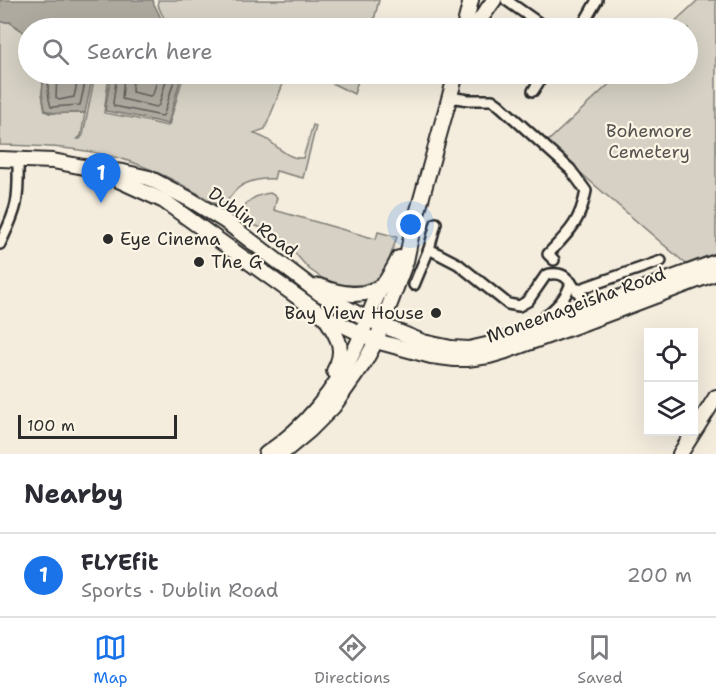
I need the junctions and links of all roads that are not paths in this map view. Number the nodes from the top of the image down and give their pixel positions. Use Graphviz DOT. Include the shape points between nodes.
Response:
graph roads {
  1 [pos="471,0"];
  2 [pos="494,0"];
  3 [pos="506,0"];
  4 [pos="597,0"];
  5 [pos="466,18"];
  6 [pos="481,18"];
  7 [pos="532,18"];
  8 [pos="586,18"];
  9 [pos="453,84"];
  10 [pos="538,84"];
  11 [pos="533,91"];
  12 [pos="449,97"];
  13 [pos="0,159"];
  14 [pos="18,160"];
  15 [pos="94,169"];
  16 [pos="436,223"];
  17 [pos="412,232"];
  18 [pos="0,244"];
  19 [pos="429,249"];
  20 [pos="554,260"];
  21 [pos="661,261"];
  22 [pos="716,262"];
  23 [pos="716,273"];
  24 [pos="300,279"];
  25 [pos="387,280"];
  26 [pos="414,285"];
  27 [pos="574,286"];
  28 [pos="596,307"];
  29 [pos="324,316"];
  30 [pos="367,319"];
  31 [pos="382,325"];
  32 [pos="525,333"];
  33 [pos="361,335"];
  34 [pos="376,341"];
  35 [pos="716,397"];
  36 [pos="282,447"];
  37 [pos="266,454"];
  38 [pos="681,454"];
  1 -- 5 [label="main road"];
  2 -- 6 [label="main road"];
  3 -- 7 [label="street"];
  4 -- 8 [label="street"];
  9 -- 12 [label="main road"];
  10 -- 11 [label="street"];
  12 -- 17 [label="main road"];
  12 -- 20 [label="street" via="492,100 570,169 586,191 577,220 548,254"];
  13 -- 14 [label="main road, Dublin Road"];
  14 -- 15 [label="main road, Dublin Road" via="53,161"];
  14 -- 18 [label="street" via="16,204"];
  15 -- 24 [label="main road, Dublin Road" via="149,178 191,200"];
  15 -- 29 [label="main road, Dublin Road" via="164,201"];
  16 -- 19 [label="street"];
  17 -- 25 [label="main road"];
  17 -- 31 [label="main road" via="406,261"];
  19 -- 26 [label="street"];
  19 -- 27 [label="street" via="458,264 508,304 519,306 528,301 546,275 562,274"];
  21 -- 27 [label="street"];
  22 -- 28 [label="main road, Moneenageisha Road"];
  23 -- 34 [label="main road, Moneenageisha Road" via="489,356 444,358"];
  24 -- 25 [label="main road" via="347,294 372,291"];
  24 -- 30 [label="main road, Dublin Road"];
  25 -- 30 [label="main road"];
  27 -- 28 [label="street"];
  27 -- 32 [label="street"];
  28 -- 32 [label="main road, Moneenageisha Road"];
  29 -- 33 [label="main road, Dublin Road"];
  29 -- 36 [label="main road" via="335,334 341,356"];
  30 -- 31 [label="main road, Dublin Road"];
  30 -- 33 [label="main road"];
  31 -- 32 [label="main road, Moneenageisha Road" via="423,342 459,349 481,347"];
  31 -- 34 [label="main road"];
  33 -- 34 [label="main road, Dublin Road"];
  33 -- 36 [label="main road" via="321,403"];
  34 -- 36 [label="main road" via="333,407 310,430"];
  35 -- 38 [label="main road"];
  36 -- 37 [label="main road"];
}
